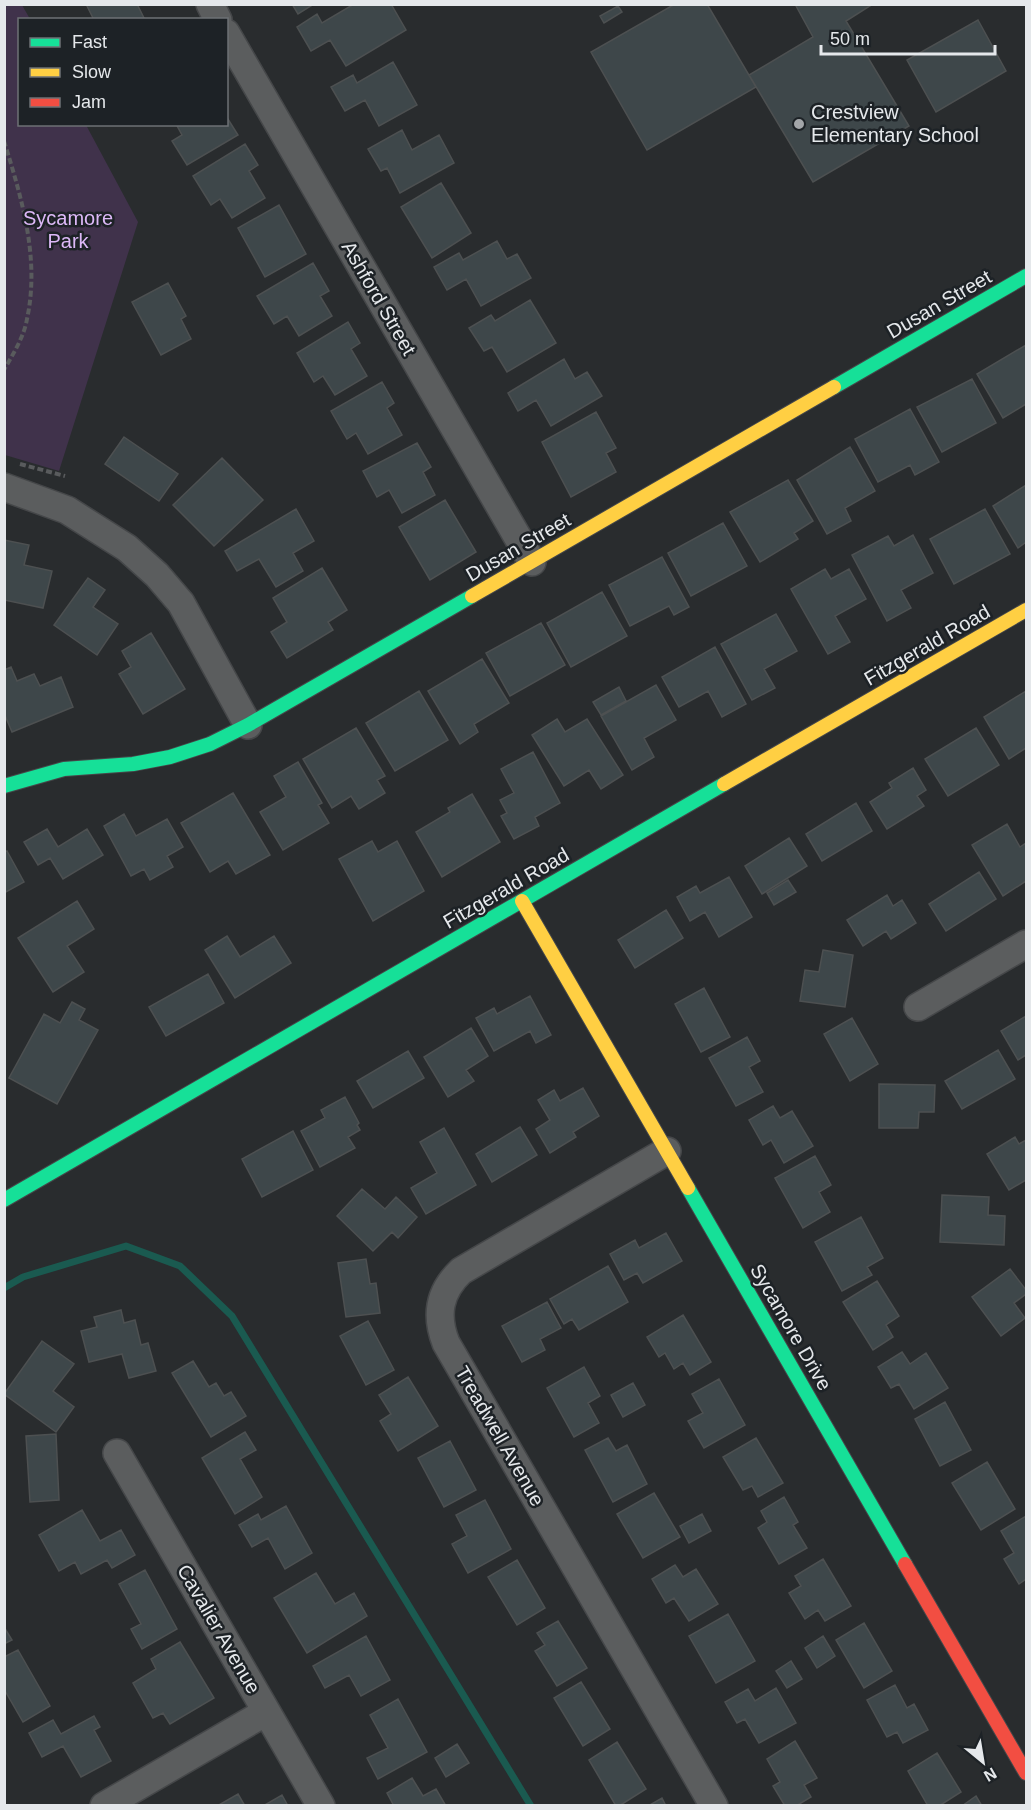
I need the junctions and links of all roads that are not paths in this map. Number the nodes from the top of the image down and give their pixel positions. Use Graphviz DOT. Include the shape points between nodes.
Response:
graph roads {
  1 [pos="210,4"];
  2 [pos="217,18"];
  3 [pos="228,36"];
  4 [pos="1026,276"];
  5 [pos="4,487"];
  6 [pos="532,562"];
  7 [pos="1026,610"];
  8 [pos="248,725"];
  9 [pos="4,786"];
  10 [pos="522,901"];
  11 [pos="1026,944"];
  12 [pos="918,1007"];
  13 [pos="667,1151"];
  14 [pos="4,1200"];
  15 [pos="117,1453"];
  16 [pos="266,1712"];
  17 [pos="1026,1773"];
  18 [pos="104,1806"];
  19 [pos="321,1806"];
  20 [pos="714,1806"];
  1 -- 2 [label="street"];
  3 -- 6 [label="street, Ashford Street"];
  4 -- 6 [label="main road, Dusan Street"];
  5 -- 8 [label="street" via="67,510 127,548 157,575 181,603"];
  6 -- 8 [label="main road, Dusan Street"];
  7 -- 10 [label="main road, Fitzgerald Road"];
  8 -- 9 [label="main road, Dusan Street" via="210,744 170,757 64,770"];
  10 -- 13 [label="main road, Sycamore Drive"];
  10 -- 14 [label="main road, Fitzgerald Road"];
  11 -- 12 [label="street"];
  13 -- 17 [label="main road, Sycamore Drive"];
  13 -- 20 [label="street, Treadwell Avenue" via="461,1270 442,1296 440,1328"];
  15 -- 16 [label="street, Cavalier Avenue"];
  16 -- 18 [label="street"];
  16 -- 19 [label="street, Cavalier Avenue"];
}
